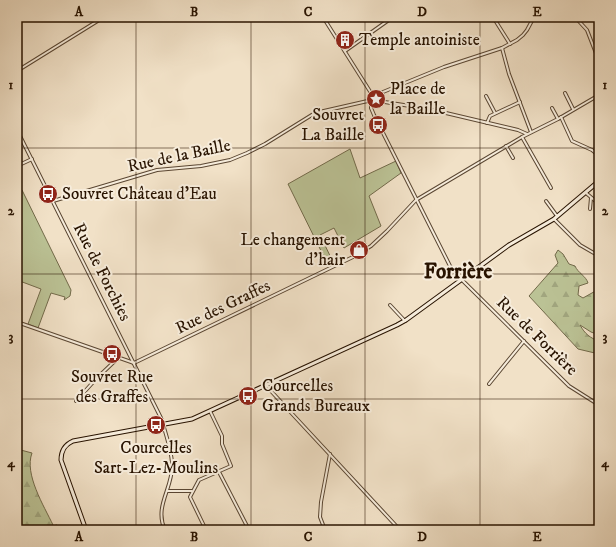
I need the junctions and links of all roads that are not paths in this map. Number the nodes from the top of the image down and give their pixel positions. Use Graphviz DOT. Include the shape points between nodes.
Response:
graph roads {
  1 [pos="104,17"];
  2 [pos="323,17"];
  3 [pos="393,17"];
  4 [pos="493,17"];
  5 [pos="534,17"];
  6 [pos="575,17"];
  7 [pos="510,44"];
  8 [pos="502,48"];
  9 [pos="345,51"];
  10 [pos="599,61"];
  11 [pos="17,71"];
  12 [pos="565,93"];
  13 [pos="599,95"];
  14 [pos="486,96"];
  15 [pos="372,100"];
  16 [pos="520,102"];
  17 [pos="552,108"];
  18 [pos="573,109"];
  19 [pos="495,114"];
  20 [pos="561,117"];
  21 [pos="558,119"];
  22 [pos="486,123"];
  23 [pos="17,130"];
  24 [pos="531,132"];
  25 [pos="527,134"];
  26 [pos="522,137"];
  27 [pos="506,146"];
  28 [pos="599,156"];
  29 [pos="513,158"];
  30 [pos="32,159"];
  31 [pos="17,166"];
  32 [pos="599,180"];
  33 [pos="551,188"];
  34 [pos="586,193"];
  35 [pos="591,198"];
  36 [pos="416,200"];
  37 [pos="53,201"];
  38 [pos="546,201"];
  39 [pos="599,204"];
  40 [pos="590,209"];
  41 [pos="556,218"];
  42 [pos="599,256"];
  43 [pos="461,279"];
  44 [pos="390,306"];
  45 [pos="405,321"];
  46 [pos="17,322"];
  47 [pos="524,341"];
  48 [pos="118,358"];
  49 [pos="134,363"];
  50 [pos="489,384"];
  51 [pos="267,385"];
  52 [pos="76,401"];
  53 [pos="599,405"];
  54 [pos="210,411"];
  55 [pos="163,425"];
  56 [pos="330,454"];
  57 [pos="218,472"];
  58 [pos="166,490"];
  59 [pos="192,491"];
  60 [pos="86,530"];
  61 [pos="165,530"];
  62 [pos="206,530"];
  63 [pos="249,530"];
  64 [pos="325,530"];
  65 [pos="400,530"];
  1 -- 11 [label="street"];
  2 -- 9 [label="street, Rue de Forrière"];
  3 -- 9 [label="street"];
  4 -- 7 [label="street"];
  5 -- 7 [label="street" via="523,35"];
  6 -- 10 [label="street" via="586,30"];
  7 -- 8 [label="street"];
  8 -- 15 [label="street" via="444,67 383,92"];
  8 -- 16 [label="street"];
  9 -- 15 [label="street, Rue de Forrière" via="371,93"];
  12 -- 18 [label="street"];
  13 -- 18 [label="street, Rue des Graffes"];
  14 -- 19 [label="street"];
  15 -- 22 [label="street" via="429,109"];
  15 -- 36 [label="street, Rue de Forrière" via="371,108 374,115"];
  15 -- 37 [label="street, Rue de la Baille" via="315,113 265,144 230,160 201,166 157,170"];
  16 -- 19 [label="street"];
  16 -- 24 [label="street"];
  17 -- 21 [label="street"];
  18 -- 20 [label="street, Rue des Graffes"];
  19 -- 22 [label="street" via="488,118"];
  20 -- 21 [label="street, Rue des Graffes"];
  20 -- 28 [label="street" via="572,141"];
  21 -- 24 [label="street, Rue des Graffes"];
  22 -- 25 [label="street"];
  23 -- 30 [label="street, Rue de Forchies"];
  24 -- 25 [label="street, Rue des Graffes"];
  25 -- 26 [label="street, Rue des Graffes"];
  26 -- 27 [label="street, Rue des Graffes"];
  26 -- 33 [label="street"];
  27 -- 29 [label="street"];
  27 -- 36 [label="street, Rue des Graffes"];
  30 -- 31 [label="street"];
  30 -- 37 [label="street, Rue de Forchies"];
  32 -- 34 [label="main road"];
  34 -- 35 [label="street"];
  34 -- 41 [label="main road"];
  35 -- 39 [label="street"];
  35 -- 40 [label="street"];
  36 -- 43 [label="street, Rue de Forrière" via="444,258"];
  36 -- 49 [label="street, Rue des Graffes" via="371,246 355,256"];
  37 -- 49 [label="street, Rue de Forchies"];
  38 -- 41 [label="street"];
  41 -- 42 [label="street" via="580,245"];
  41 -- 43 [label="main road" via="508,245"];
  43 -- 45 [label="main road"];
  43 -- 47 [label="street, Rue de Forrière"];
  44 -- 45 [label="street"];
  45 -- 51 [label="main road"];
  46 -- 48 [label="street"];
  47 -- 50 [label="street"];
  47 -- 53 [label="street, Rue de Forrière" via="569,386"];
  48 -- 49 [label="street"];
  48 -- 52 [label="street"];
  49 -- 55 [label="street, Rue de Forchies"];
  51 -- 54 [label="main road"];
  51 -- 56 [label="street"];
  54 -- 55 [label="main road" via="192,419"];
  54 -- 57 [label="street" via="222,436 222,444 231,466"];
  55 -- 58 [label="street, Rue de Forchies" via="172,462"];
  55 -- 60 [label="main road" via="72,442 64,447 61,454 62,463"];
  56 -- 64 [label="street" via="320,502 320,517"];
  56 -- 65 [label="street"];
  57 -- 59 [label="street" via="198,480"];
  57 -- 63 [label="street"];
  58 -- 59 [label="street"];
  58 -- 61 [label="street" via="161,516"];
  59 -- 62 [label="street" via="190,497"];
}
